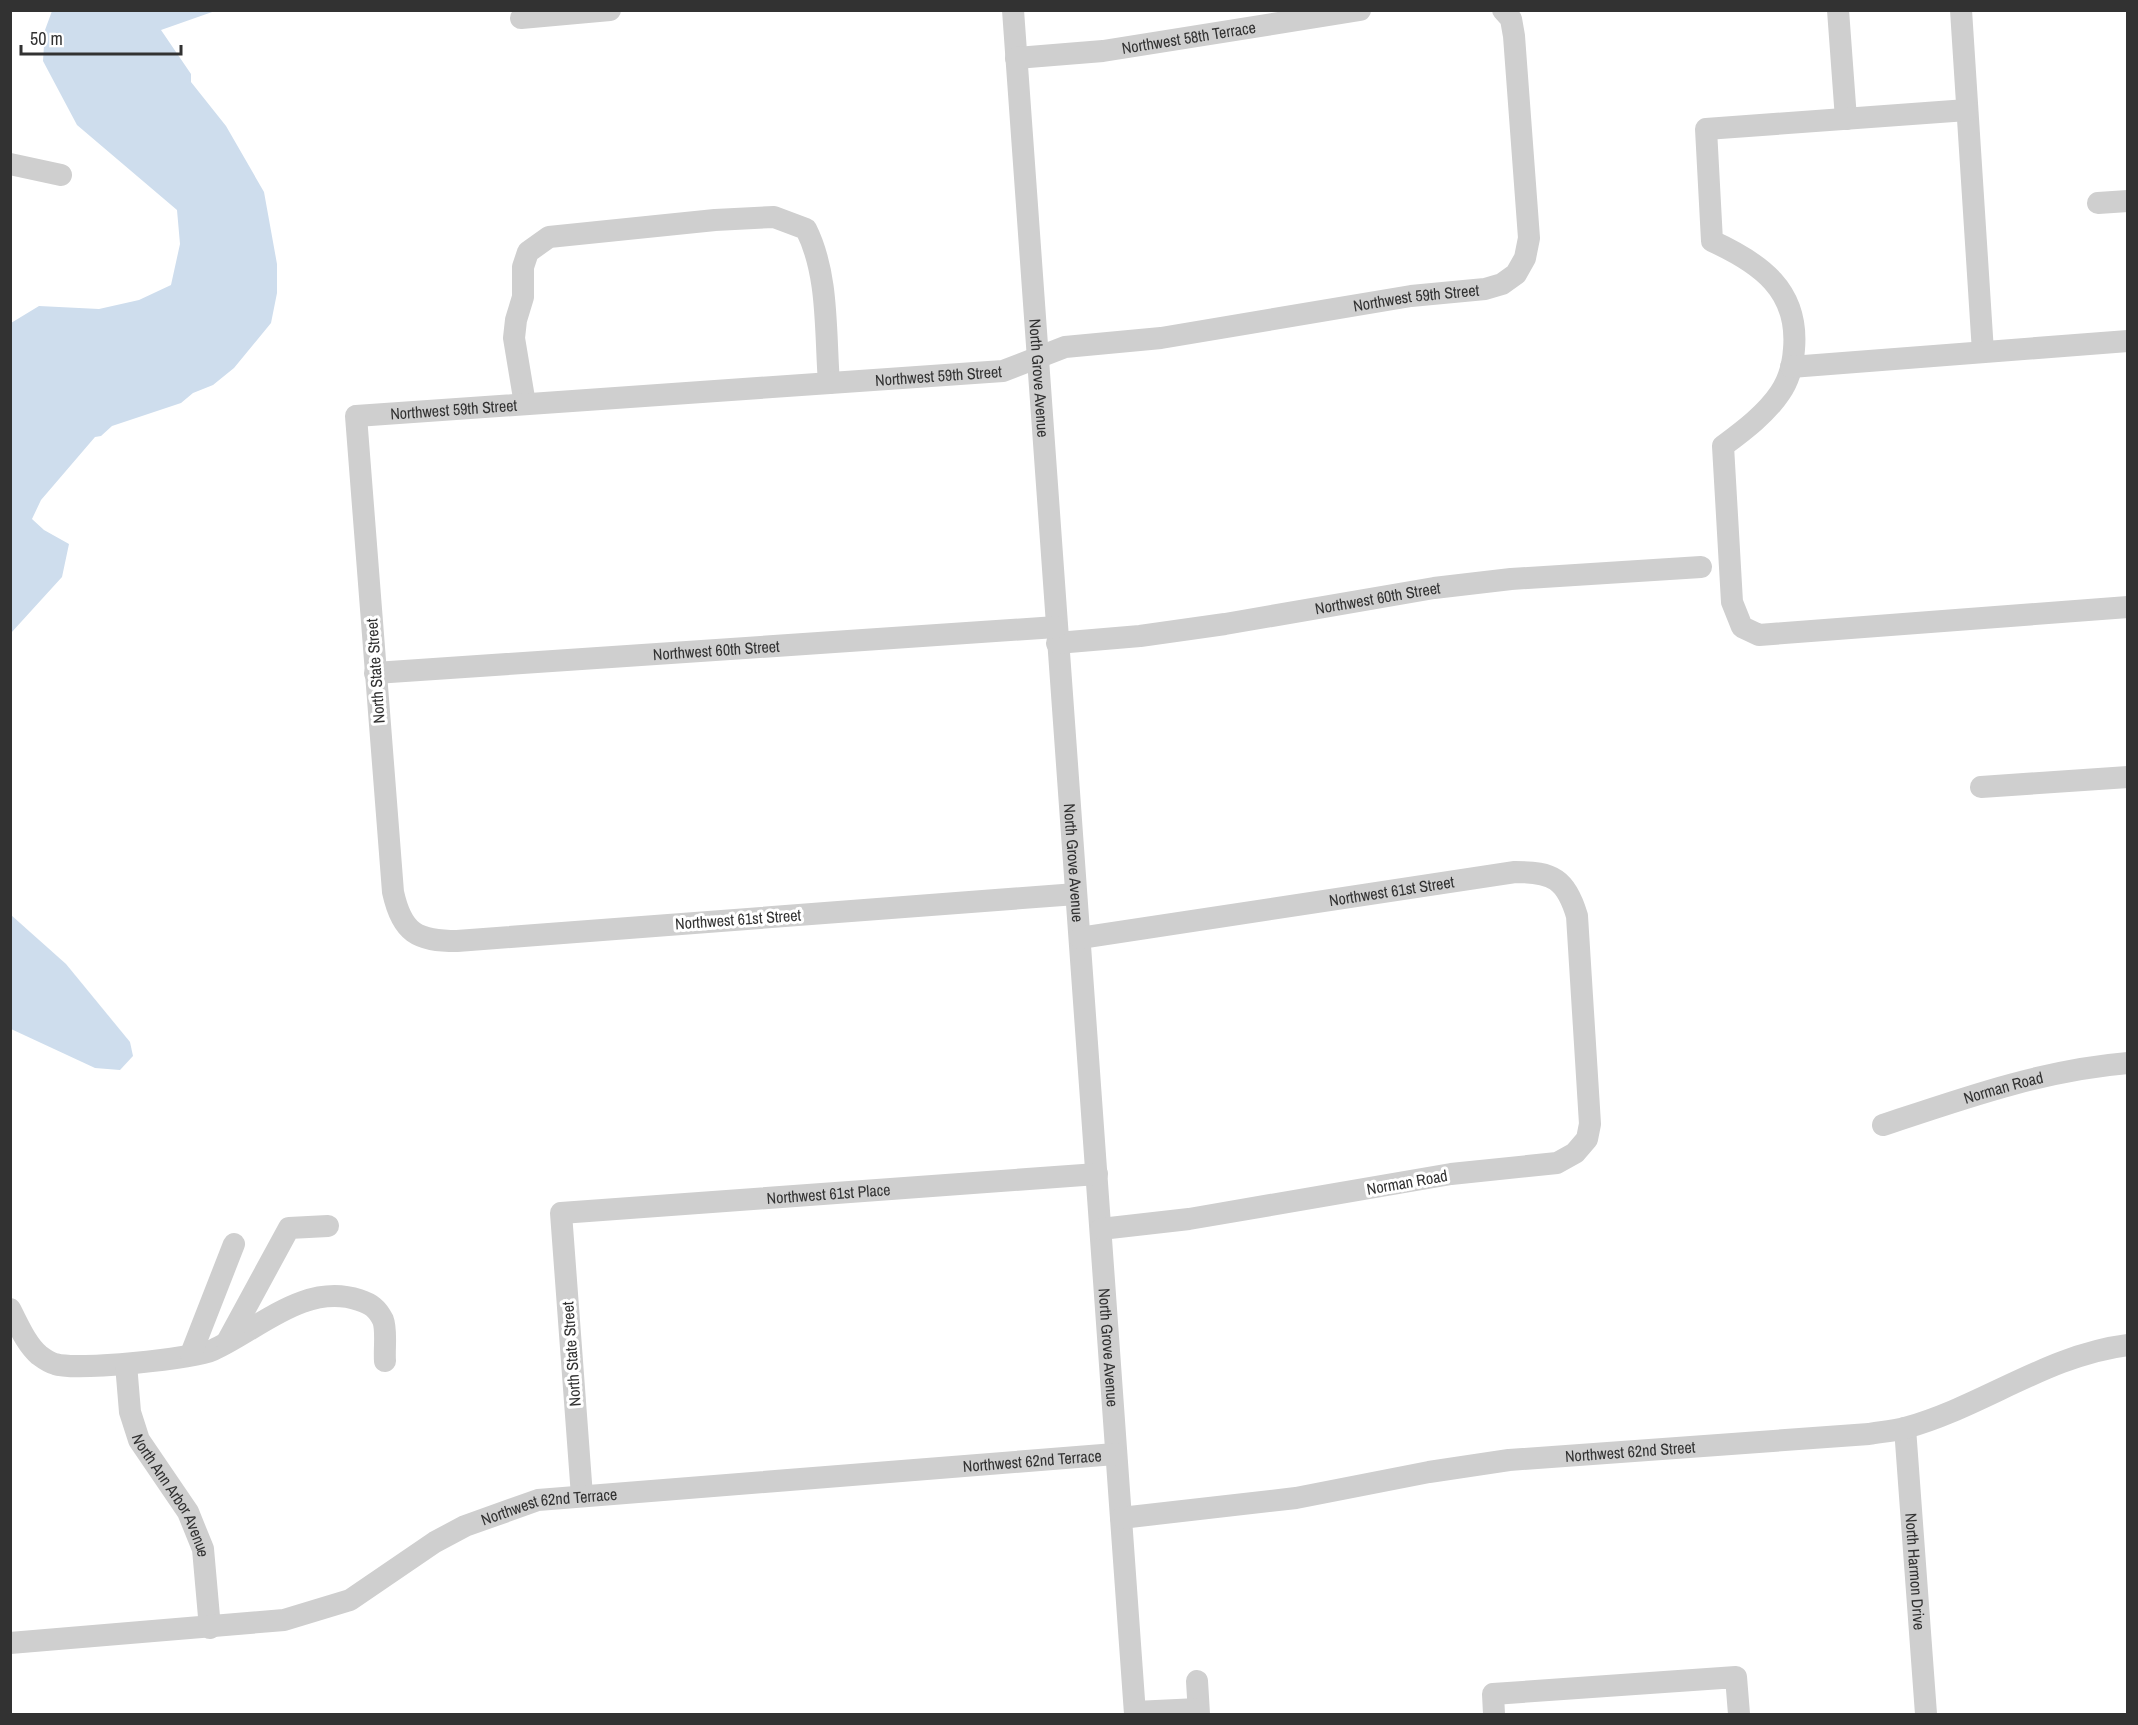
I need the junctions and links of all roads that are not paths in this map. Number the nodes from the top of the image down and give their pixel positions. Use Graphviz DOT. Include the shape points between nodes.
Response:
graph roads {
  1 [pos="610,10"];
  2 [pos="1013,10"];
  3 [pos="1360,10"];
  4 [pos="1503,10"];
  5 [pos="1838,10"];
  6 [pos="1961,10"];
  7 [pos="520,18"];
  8 [pos="1016,58"];
  9 [pos="1967,110"];
  10 [pos="1846,119"];
  11 [pos="10,164"];
  12 [pos="61,175"];
  13 [pos="2127,201"];
  14 [pos="2097,202"];
  15 [pos="2127,341"];
  16 [pos="1983,352"];
  17 [pos="1038,357"];
  18 [pos="1791,367"];
  19 [pos="829,383"];
  20 [pos="525,404"];
  21 [pos="356,416"];
  22 [pos="1701,567"];
  23 [pos="2127,607"];
  24 [pos="1057,635"];
  25 [pos="375,673"];
  26 [pos="2127,777"];
  27 [pos="1981,787"];
  28 [pos="1076,894"];
  29 [pos="404,924"];
  30 [pos="1080,938"];
  31 [pos="1584,1020"];
  32 [pos="2127,1063"];
  33 [pos="1883,1125"];
  34 [pos="1097,1174"];
  35 [pos="561,1213"];
  36 [pos="328,1226"];
  37 [pos="1101,1229"];
  38 [pos="234,1244"];
  39 [pos="10,1309"];
  40 [pos="227,1342"];
  41 [pos="2127,1346"];
  42 [pos="191,1354"];
  43 [pos="385,1361"];
  44 [pos="126,1364"];
  45 [pos="1905,1428"];
  46 [pos="1115,1454"];
  47 [pos="582,1496"];
  48 [pos="1121,1518"];
  49 [pos="210,1628"];
  50 [pos="10,1643"];
  51 [pos="1197,1681"];
  52 [pos="1199,1712"];
  53 [pos="1135,1713"];
  54 [pos="1494,1714"];
  55 [pos="1739,1714"];
  56 [pos="1926,1714"];
  1 -- 7 [label="street"];
  2 -- 8 [label="street, North Grove Avenue"];
  3 -- 8 [label="street, Northwest 58th Terrace" via="1103,51"];
  4 -- 17 [label="street, Northwest 59th Street" via="1511,19 1514,36 1529,238 1525,258 1516,274 1485,289 1412,296 1161,338 1065,347"];
  5 -- 10 [label="street"];
  6 -- 9 [label="street"];
  8 -- 17 [label="street, North Grove Avenue"];
  9 -- 10 [label="street"];
  9 -- 16 [label="street"];
  10 -- 18 [label="street" via="1706,129 1712,241 1743,255 1762,269 1780,291 1792,313 1795,334"];
  11 -- 12 [label="street"];
  13 -- 14 [label="street"];
  15 -- 16 [label="street"];
  16 -- 18 [label="street"];
  17 -- 19 [label="street, Northwest 59th Street" via="1003,370"];
  17 -- 24 [label="street, North Grove Avenue"];
  18 -- 23 [label="street" via="1781,392 1723,447 1732,602 1742,627 1759,635"];
  19 -- 20 [label="street, Northwest 59th Street"];
  19 -- 20 [label="street" via="822,278 818,252 806,229 774,217 715,220 549,237 528,252 514,338"];
  20 -- 21 [label="street, Northwest 59th Street"];
  21 -- 25 [label="street, North State Street"];
  22 -- 24 [label="street, Northwest 60th Street" via="1434,588 1140,636"];
  24 -- 25 [label="street, Northwest 60th Street"];
  24 -- 28 [label="street, North Grove Avenue"];
  25 -- 29 [label="street, North State Street" via="393,892"];
  26 -- 27 [label="street"];
  28 -- 29 [label="street, Northwest 61st Street" via="457,941 420,937"];
  28 -- 30 [label="street, North Grove Avenue"];
  30 -- 31 [label="street, Northwest 61st Street" via="1515,872 1537,872 1555,877 1570,894 1577,916"];
  30 -- 34 [label="street, North Grove Avenue"];
  31 -- 37 [label="street, Norman Road" via="1590,1124 1587,1139 1575,1153 1557,1163 1451,1174 1190,1219"];
  32 -- 33 [label="street, Norman Road" via="2089,1066 2033,1078"];
  34 -- 35 [label="street, Northwest 61st Place"];
  34 -- 37 [label="street, North Grove Avenue"];
  35 -- 47 [label="street, North State Street"];
  36 -- 40 [label="street" via="289,1228"];
  37 -- 46 [label="street, North Grove Avenue"];
  38 -- 42 [label="street"];
  39 -- 44 [label="street" via="39,1355 55,1364"];
  40 -- 42 [label="street" via="211,1351"];
  40 -- 43 [label="street" via="294,1304 325,1297 350,1297 373,1305 384,1322"];
  41 -- 45 [label="street, Northwest 62nd Street" via="2069,1358"];
  42 -- 44 [label="street"];
  44 -- 49 [label="street, North Ann Arbor Avenue" via="130,1412 139,1440 188,1512 203,1549"];
  45 -- 48 [label="street, Northwest 62nd Street" via="1869,1434 1509,1460 1296,1498"];
  45 -- 56 [label="street, North Harmon Drive"];
  46 -- 47 [label="street, Northwest 62nd Terrace"];
  46 -- 48 [label="street, North Grove Avenue"];
  47 -- 49 [label="street, Northwest 62nd Terrace" via="538,1500 465,1526 350,1600 323,1611 284,1620"];
  48 -- 53 [label="street, North Grove Avenue"];
  49 -- 50 [label="street, Northwest 62nd Terrace"];
  51 -- 52 [label="street"];
  52 -- 53 [label="street"];
  54 -- 55 [label="street" via="1493,1694 1736,1677"];
}
